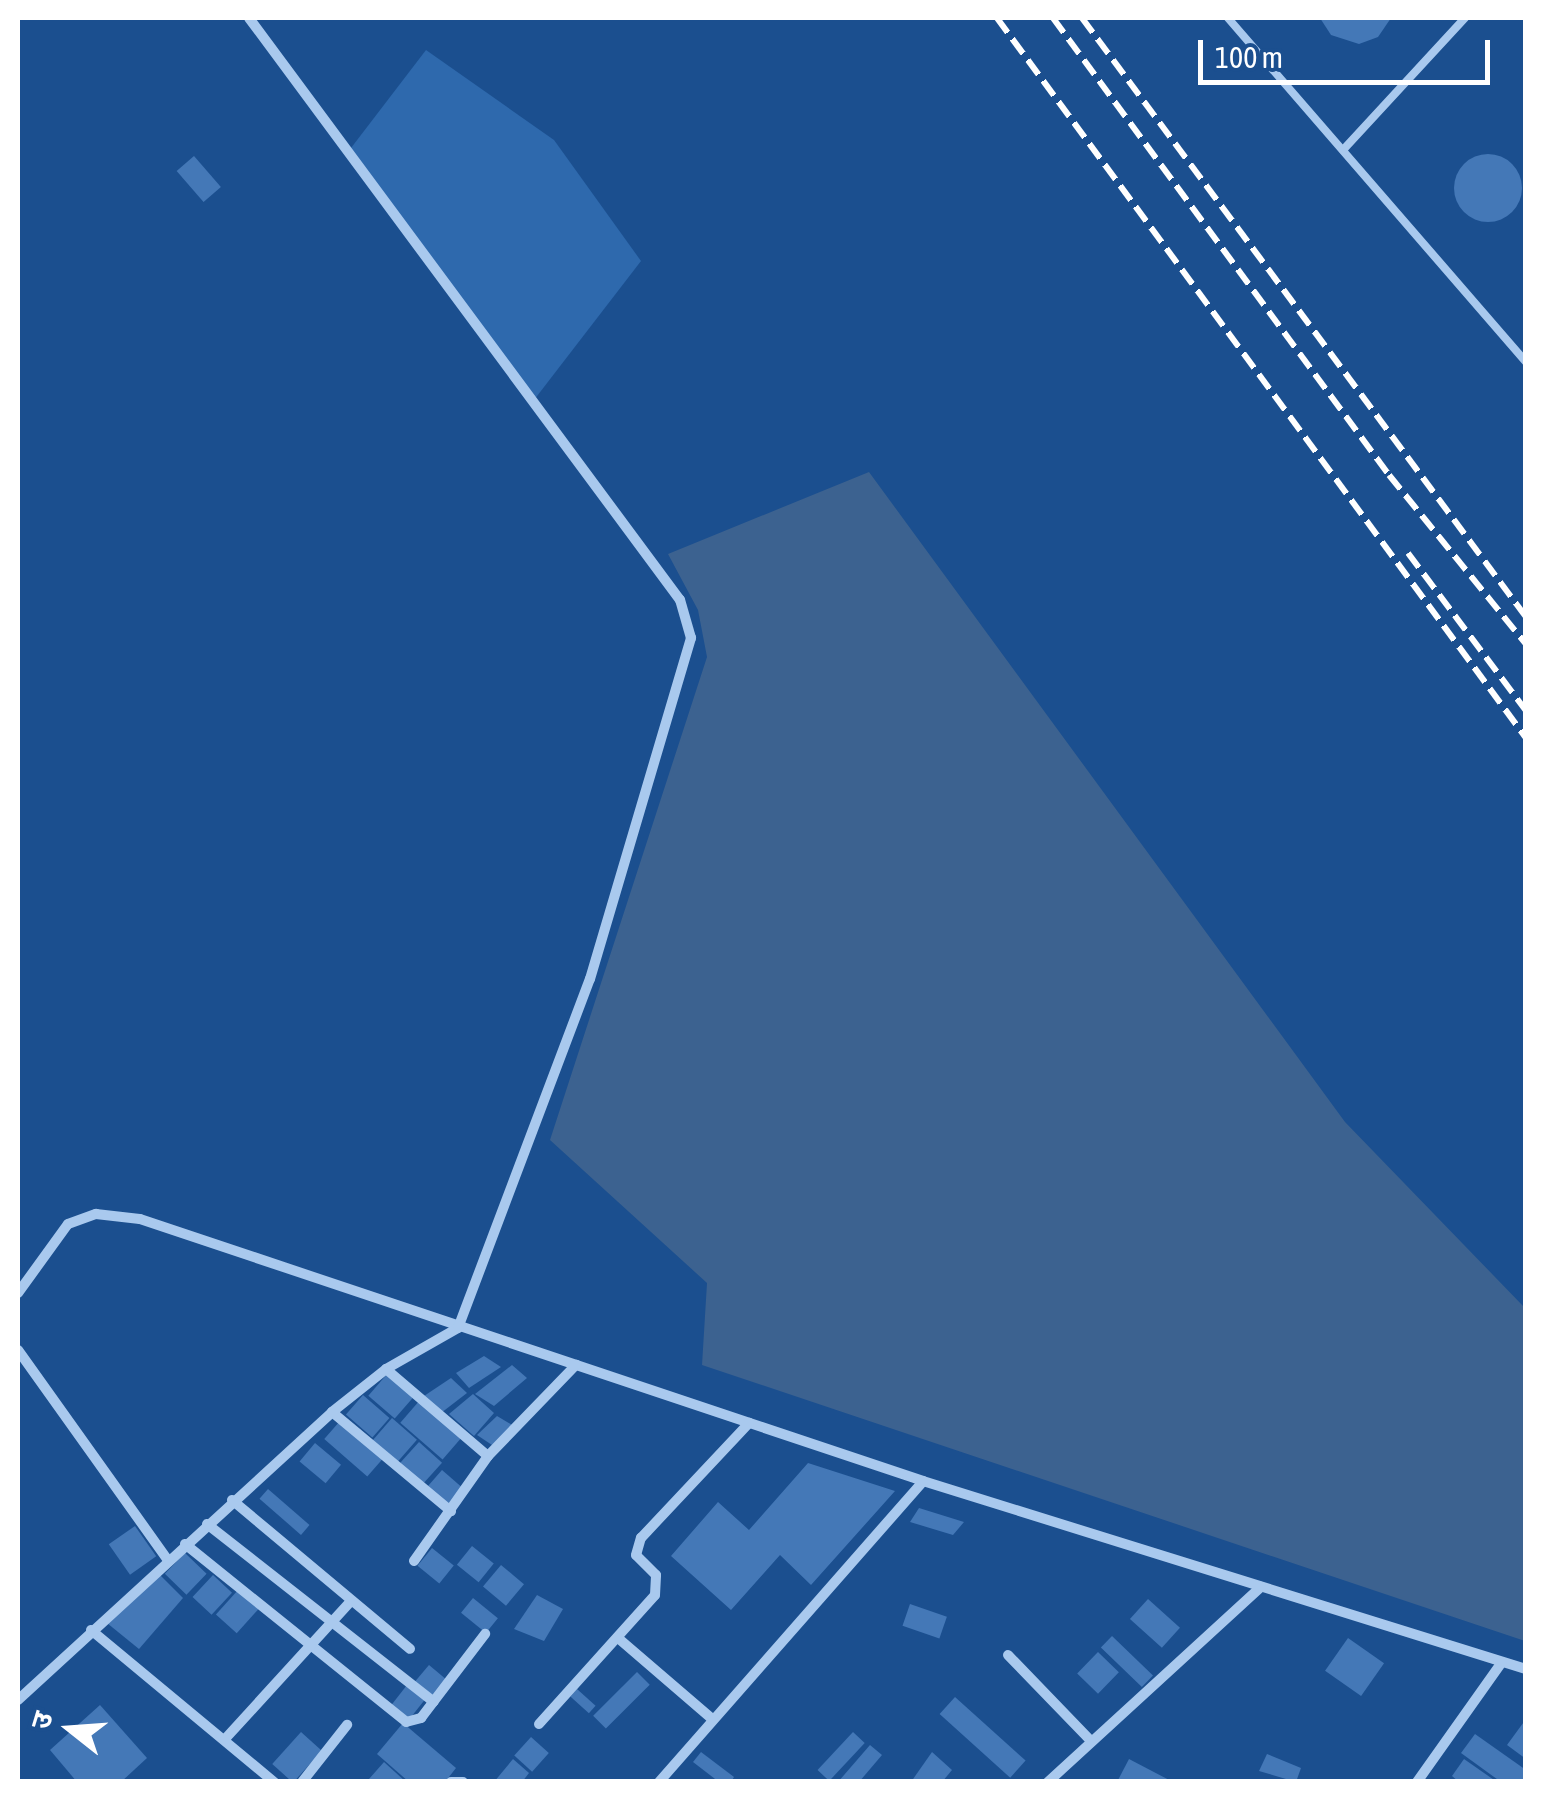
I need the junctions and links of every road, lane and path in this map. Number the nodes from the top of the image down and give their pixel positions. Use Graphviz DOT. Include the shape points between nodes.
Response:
graph roads {
  1 [pos="249,18"];
  2 [pos="1228,18"];
  3 [pos="1465,18"];
  4 [pos="1342,150"];
  5 [pos="1526,362"];
  6 [pos="18,1292"];
  7 [pos="458,1328"];
  8 [pos="18,1350"];
  9 [pos="576,1365"];
  10 [pos="386,1369"];
  11 [pos="332,1412"];
  12 [pos="749,1423"];
  13 [pos="488,1456"];
  14 [pos="924,1481"];
  15 [pos="232,1500"];
  16 [pos="451,1511"];
  17 [pos="207,1524"];
  18 [pos="184,1544"];
  19 [pos="168,1560"];
  20 [pos="414,1561"];
  21 [pos="1261,1586"];
  22 [pos="350,1602"];
  23 [pos="332,1622"];
  24 [pos="92,1630"];
  25 [pos="485,1634"];
  26 [pos="618,1638"];
  27 [pos="311,1646"];
  28 [pos="410,1649"];
  29 [pos="1008,1655"];
  30 [pos="1502,1662"];
  31 [pos="1526,1669"];
  32 [pos="18,1700"];
  33 [pos="434,1702"];
  34 [pos="710,1717"];
  35 [pos="540,1724"];
  36 [pos="347,1725"];
  37 [pos="226,1739"];
  38 [pos="1090,1740"];
  39 [pos="274,1782"];
  40 [pos="302,1782"];
  41 [pos="451,1782"];
  42 [pos="463,1782"];
  43 [pos="659,1782"];
  44 [pos="1048,1782"];
  45 [pos="1417,1782"];
  1 -- 7 [label="street" via="689,620 686,659 590,979"];
  2 -- 4 [label="lane"];
  3 -- 4 [label="lane"];
  4 -- 5 [label="lane"];
  6 -- 7 [label="street" via="68,1224 96,1214 121,1215"];
  7 -- 9 [label="street"];
  7 -- 10 [label="street"];
  8 -- 19 [label="street"];
  9 -- 12 [label="street"];
  9 -- 13 [label="street"];
  10 -- 11 [label="street"];
  10 -- 13 [label="street"];
  11 -- 15 [label="street"];
  11 -- 16 [label="street"];
  12 -- 14 [label="street"];
  12 -- 26 [label="street" via="641,1538 636,1555 658,1586"];
  13 -- 16 [label="street"];
  14 -- 21 [label="street"];
  14 -- 34 [label="street"];
  15 -- 17 [label="street"];
  15 -- 22 [label="street"];
  16 -- 20 [label="street"];
  17 -- 18 [label="street"];
  17 -- 23 [label="street"];
  18 -- 19 [label="street"];
  18 -- 27 [label="street"];
  19 -- 24 [label="street"];
  21 -- 30 [label="street"];
  21 -- 38 [label="street"];
  22 -- 23 [label="street"];
  22 -- 28 [label="street"];
  23 -- 27 [label="street"];
  23 -- 33 [label="street"];
  24 -- 32 [label="street"];
  24 -- 37 [label="street"];
  25 -- 33 [label="street"];
  26 -- 34 [label="street"];
  26 -- 35 [label="street"];
  27 -- 33 [label="street" via="406,1722 421,1718"];
  27 -- 37 [label="street"];
  29 -- 38 [label="street"];
  30 -- 31 [label="street"];
  30 -- 45 [label="street"];
  34 -- 43 [label="street"];
  36 -- 40 [label="street"];
  37 -- 39 [label="street"];
  38 -- 44 [label="street"];
  41 -- 42 [label="street"];
}
